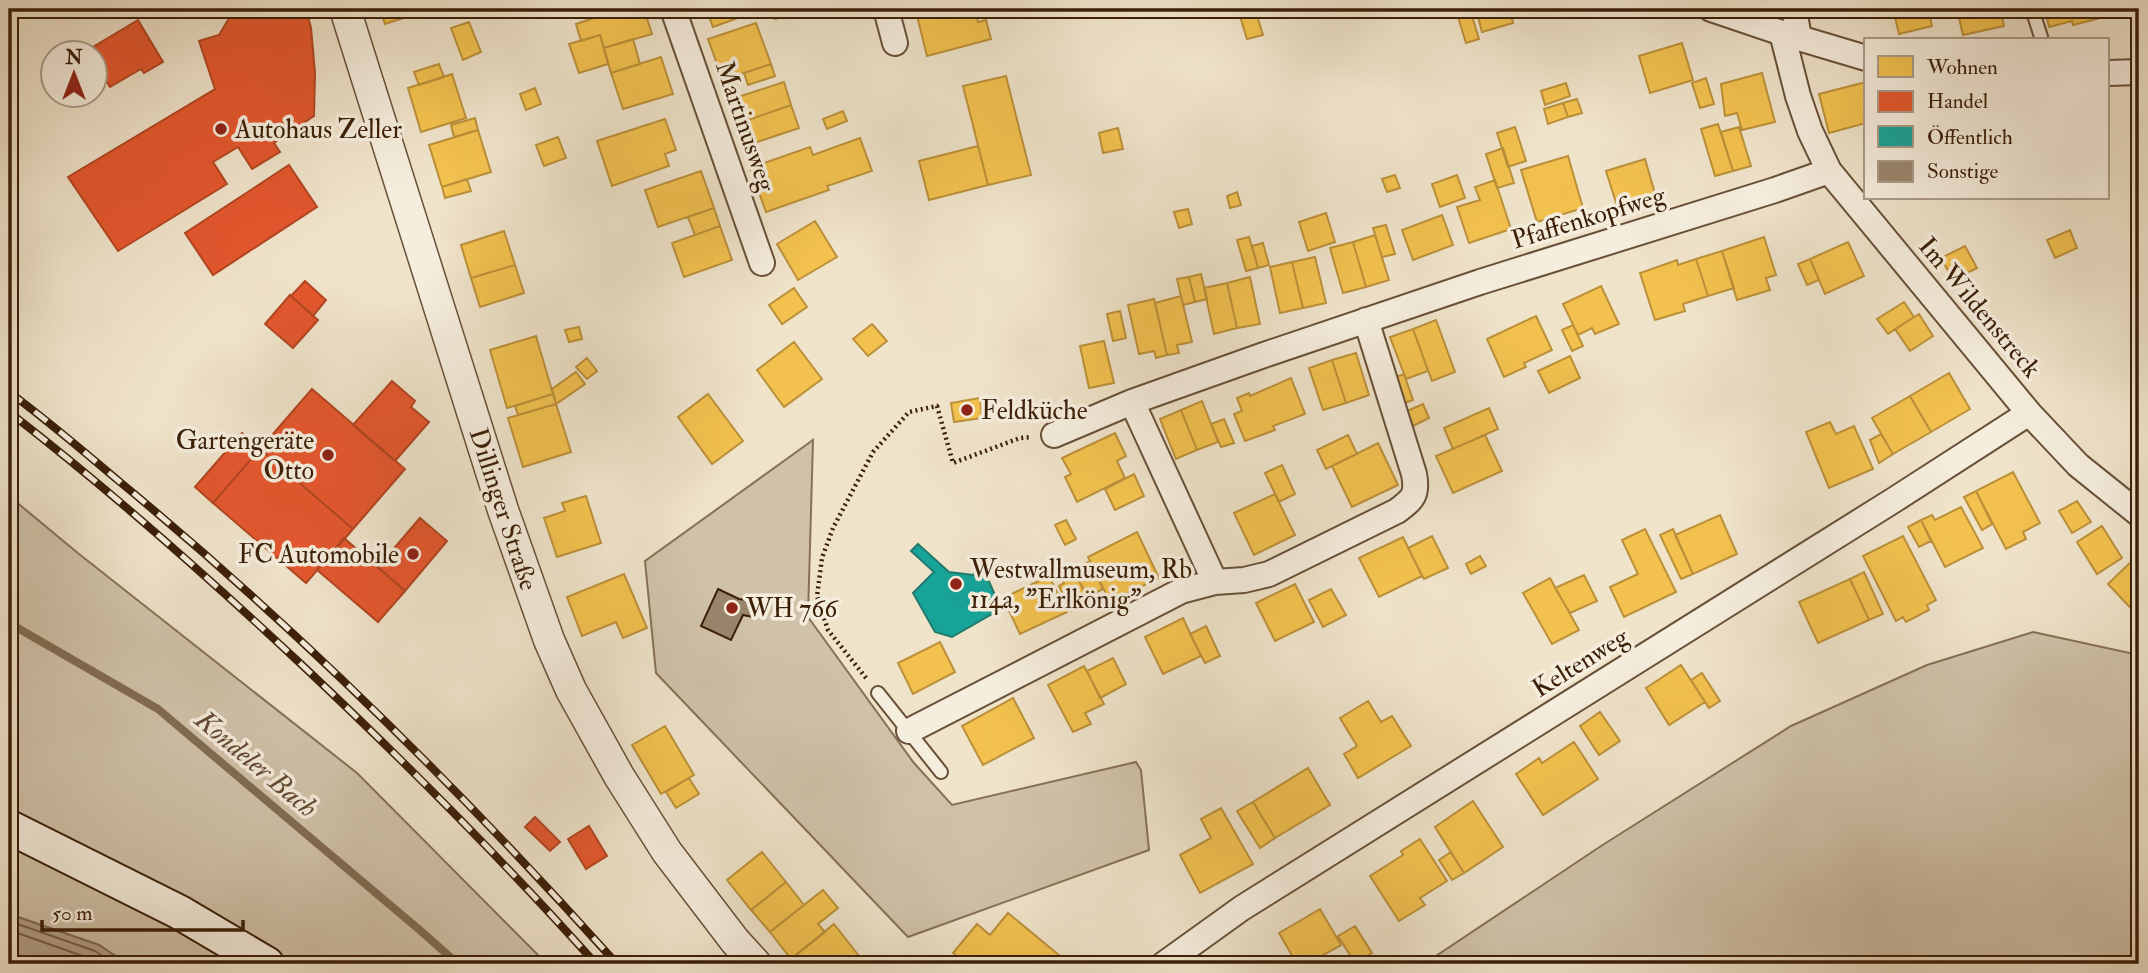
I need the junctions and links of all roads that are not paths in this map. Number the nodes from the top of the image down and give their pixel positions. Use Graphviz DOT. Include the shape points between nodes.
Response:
graph roads {
  1 [pos="345,9"];
  2 [pos="673,9"];
  3 [pos="886,9"];
  4 [pos="1711,9"];
  5 [pos="1794,9"];
  6 [pos="2032,9"];
  7 [pos="1791,36"];
  8 [pos="2041,38"];
  9 [pos="895,43"];
  10 [pos="1864,57"];
  11 [pos="2139,72"];
  12 [pos="2110,74"];
  13 [pos="1829,171"];
  14 [pos="762,263"];
  15 [pos="1366,320"];
  16 [pos="1132,402"];
  17 [pos="2029,414"];
  18 [pos="1054,435"];
  19 [pos="2139,514"];
  20 [pos="1215,582"];
  21 [pos="878,693"];
  22 [pos="909,731"];
  23 [pos="941,772"];
  24 [pos="9,827"];
  25 [pos="267,964"];
  26 [pos="756,964"];
  27 [pos="1164,964"];
  1 -- 26 [label="street, Dillinger Straße" via="503,510 549,640 601,744 667,852"];
  2 -- 14 [label="street, Martinusweg"];
  3 -- 9 [label="street"];
  4 -- 7 [label="street"];
  5 -- 7 [label="street, Im Wildenstreck"];
  6 -- 8 [label="lane"];
  7 -- 10 [label="street"];
  7 -- 13 [label="street, Im Wildenstreck" via="1798,96"];
  11 -- 12 [label="street"];
  13 -- 15 [label="street, Pfaffenkopfweg"];
  13 -- 17 [label="street, Im Wildenstreck"];
  15 -- 16 [label="street, Pfaffenkopfweg"];
  15 -- 20 [label="street" via="1417,489 1397,511 1269,574"];
  16 -- 18 [label="street, Pfaffenkopfweg"];
  16 -- 20 [label="street"];
  17 -- 19 [label="street, Im Wildenstreck" via="2078,465"];
  17 -- 27 [label="street, Keltenweg" via="1242,908"];
  20 -- 22 [label="street" via="1181,591"];
  21 -- 22 [label="lane"];
  22 -- 23 [label="lane"];
  24 -- 25 [label="main road" via="179,912"];
}
